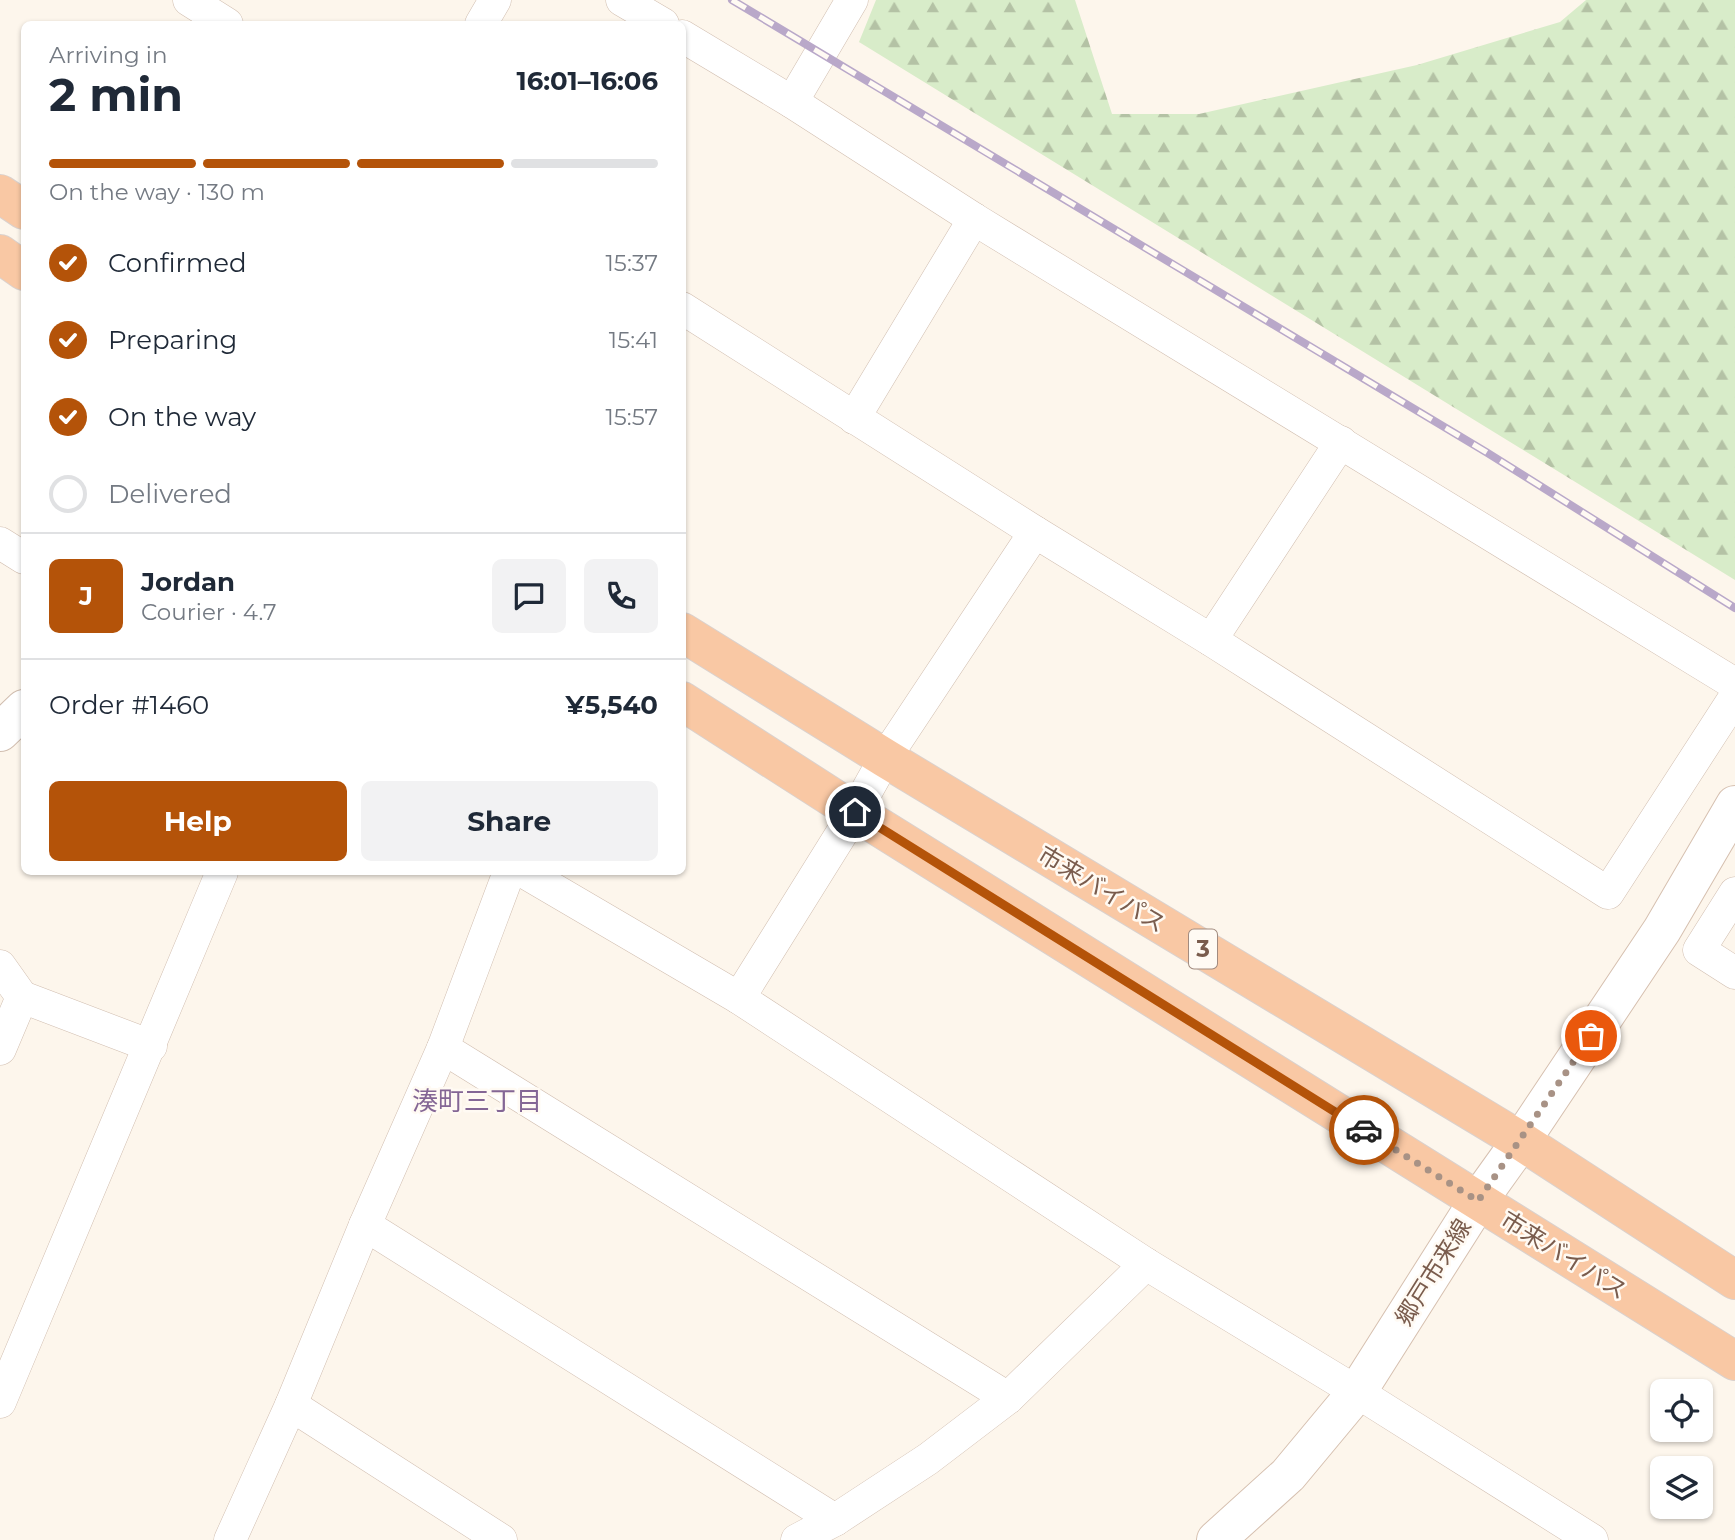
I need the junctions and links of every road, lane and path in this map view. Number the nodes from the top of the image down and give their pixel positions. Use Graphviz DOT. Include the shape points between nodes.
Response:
graph roads {
  1 [pos="189,0"];
  2 [pos="495,0"];
  3 [pos="621,0"];
  4 [pos="852,0"];
  5 [pos="223,21"];
  6 [pos="483,21"];
  7 [pos="658,21"];
  8 [pos="686,38"];
  9 [pos="792,102"];
  10 [pos="0,194"];
  11 [pos="21,208"];
  12 [pos="974,219"];
  13 [pos="0,254"];
  14 [pos="21,269"];
  15 [pos="686,311"];
  16 [pos="854,418"];
  17 [pos="1341,442"];
  18 [pos="1035,532"];
  19 [pos="0,543"];
  20 [pos="21,556"];
  21 [pos="686,634"];
  22 [pos="1212,640"];
  23 [pos="1735,684"];
  24 [pos="1735,697"];
  25 [pos="686,704"];
  26 [pos="21,712"];
  27 [pos="0,732"];
  28 [pos="885,758"];
  29 [pos="1735,806"];
  30 [pos="855,812"];
  31 [pos="221,875"];
  32 [pos="508,875"];
  33 [pos="529,875"];
  34 [pos="1735,893"];
  35 [pos="0,966"];
  36 [pos="1735,973"];
  37 [pos="22,997"];
  38 [pos="739,998"];
  39 [pos="151,1046"];
  40 [pos="443,1048"];
  41 [pos="0,1049"];
  42 [pos="1521,1141"];
  43 [pos="1478,1201"];
  44 [pos="365,1225"];
  45 [pos="1146,1264"];
  46 [pos="1735,1280"];
  47 [pos="1735,1361"];
  48 [pos="1357,1392"];
  49 [pos="1008,1398"];
  50 [pos="0,1402"];
  51 [pos="291,1405"];
  52 [pos="835,1520"];
  53 [pos="1580,1537"];
  54 [pos="230,1540"];
  55 [pos="501,1540"];
  56 [pos="797,1540"];
  57 [pos="1216,1540"];
  1 -- 5 [label="street"];
  2 -- 6 [label="street"];
  3 -- 7 [label="street"];
  4 -- 9 [label="street"];
  8 -- 9 [label="street"];
  9 -- 12 [label="street"];
  10 -- 11 [label="highway"];
  12 -- 16 [label="street"];
  12 -- 17 [label="street"];
  13 -- 14 [label="highway"];
  15 -- 16 [label="street"];
  16 -- 18 [label="street"];
  17 -- 22 [label="street"];
  17 -- 23 [label="street"];
  18 -- 22 [label="street"];
  18 -- 28 [label="street"];
  19 -- 20 [label="street"];
  21 -- 28 [label="highway, 市来バイパス / 3"];
  22 -- 24 [label="street" via="1608,893"];
  25 -- 30 [label="highway, 市来バイパス"];
  26 -- 27 [label="main road"];
  28 -- 30 [label="street"];
  28 -- 42 [label="highway, 市来バイパス / 3"];
  29 -- 42 [label="main road, 郷戸市来線" via="1662,930"];
  30 -- 38 [label="street"];
  30 -- 43 [label="highway, 市来バイパス"];
  31 -- 39 [label="street"];
  32 -- 40 [label="street"];
  33 -- 38 [label="street"];
  34 -- 36 [label="street" via="1699,950"];
  35 -- 37 [label="street"];
  37 -- 39 [label="street"];
  37 -- 41 [label="street"];
  38 -- 45 [label="street"];
  39 -- 50 [label="street"];
  40 -- 44 [label="street"];
  40 -- 49 [label="street"];
  42 -- 43 [label="main road, 郷戸市来線"];
  42 -- 46 [label="highway, 市来バイパス / 3"];
  43 -- 47 [label="highway, 市来バイパス"];
  43 -- 48 [label="main road, 郷戸市来線"];
  44 -- 51 [label="street"];
  44 -- 52 [label="street"];
  45 -- 48 [label="street"];
  45 -- 49 [label="street"];
  48 -- 53 [label="street"];
  48 -- 57 [label="main road, 郷戸市来線" via="1288,1475"];
  49 -- 52 [label="street" via="928,1459"];
  51 -- 54 [label="street"];
  51 -- 55 [label="street"];
  52 -- 56 [label="street"];
}
